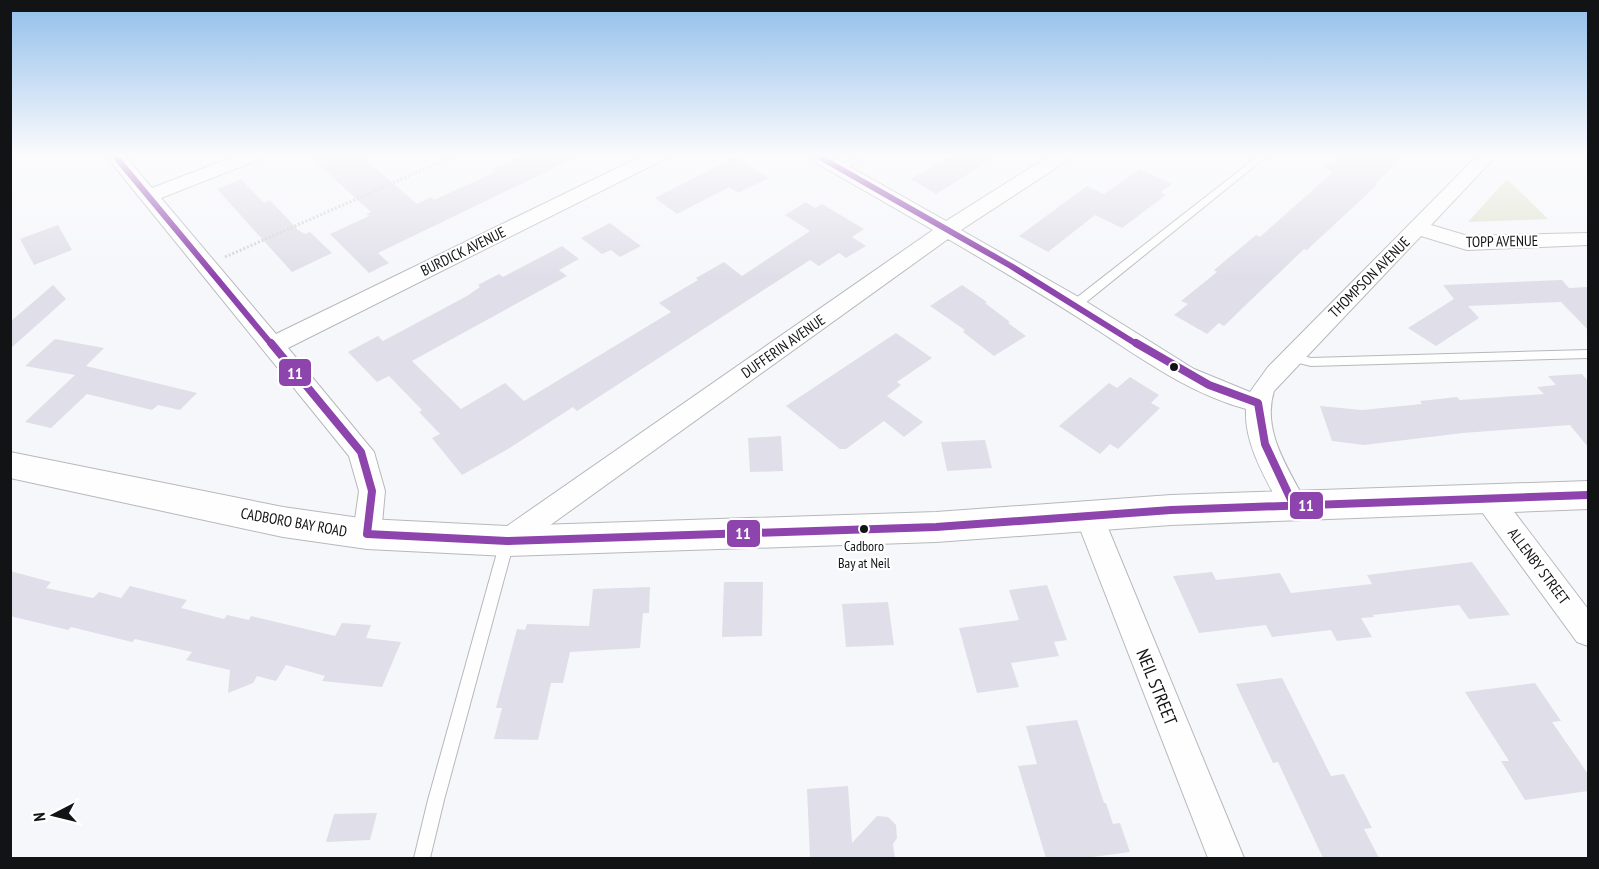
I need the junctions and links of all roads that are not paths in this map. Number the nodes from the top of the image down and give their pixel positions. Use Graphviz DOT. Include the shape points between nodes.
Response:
graph roads {
  1 [pos="148,196"];
  2 [pos="574,197"];
  3 [pos="889,197"];
  4 [pos="999,197"];
  5 [pos="1212,197"];
  6 [pos="1449,197"];
  7 [pos="1418,228"];
  8 [pos="947,230"];
  9 [pos="1588,239"];
  10 [pos="1075,305"];
  11 [pos="271,346"];
  12 [pos="1588,354"];
  13 [pos="1291,357"];
  14 [pos="1258,403"];
  15 [pos="10,465"];
  16 [pos="1588,495"];
  17 [pos="1489,500"];
  18 [pos="1294,506"];
  19 [pos="1089,516"];
  20 [pos="367,534"];
  21 [pos="507,541"];
  22 [pos="1588,632"];
  23 [pos="422,858"];
  24 [pos="1226,858"];
  1 -- 11 [label="street"];
  2 -- 11 [label="street, BURDICK AVENUE"];
  3 -- 8 [label="street"];
  4 -- 8 [label="street, DUFFERIN AVENUE"];
  5 -- 10 [label="lane"];
  6 -- 7 [label="street, THOMPSON AVENUE"];
  7 -- 9 [label="street, TOPP AVENUE" via="1467,243"];
  7 -- 13 [label="street, THOMPSON AVENUE"];
  8 -- 10 [label="street"];
  8 -- 21 [label="street, DUFFERIN AVENUE"];
  10 -- 14 [label="street" via="1219,393"];
  11 -- 20 [label="street" via="361,453 372,491"];
  12 -- 13 [label="lane" via="1311,362"];
  13 -- 14 [label="street, THOMPSON AVENUE" via="1263,388"];
  14 -- 18 [label="street" via="1259,427"];
  15 -- 20 [label="main road, CADBORO BAY ROAD" via="283,522"];
  16 -- 17 [label="main road, CADBORO BAY ROAD"];
  17 -- 18 [label="main road, CADBORO BAY ROAD"];
  17 -- 22 [label="street, ALLENBY STREET"];
  18 -- 19 [label="main road, CADBORO BAY ROAD"];
  19 -- 21 [label="main road, CADBORO BAY ROAD" via="936,527"];
  19 -- 24 [label="street, NEIL STREET"];
  20 -- 21 [label="main road, CADBORO BAY ROAD"];
  21 -- 23 [label="lane"];
}
